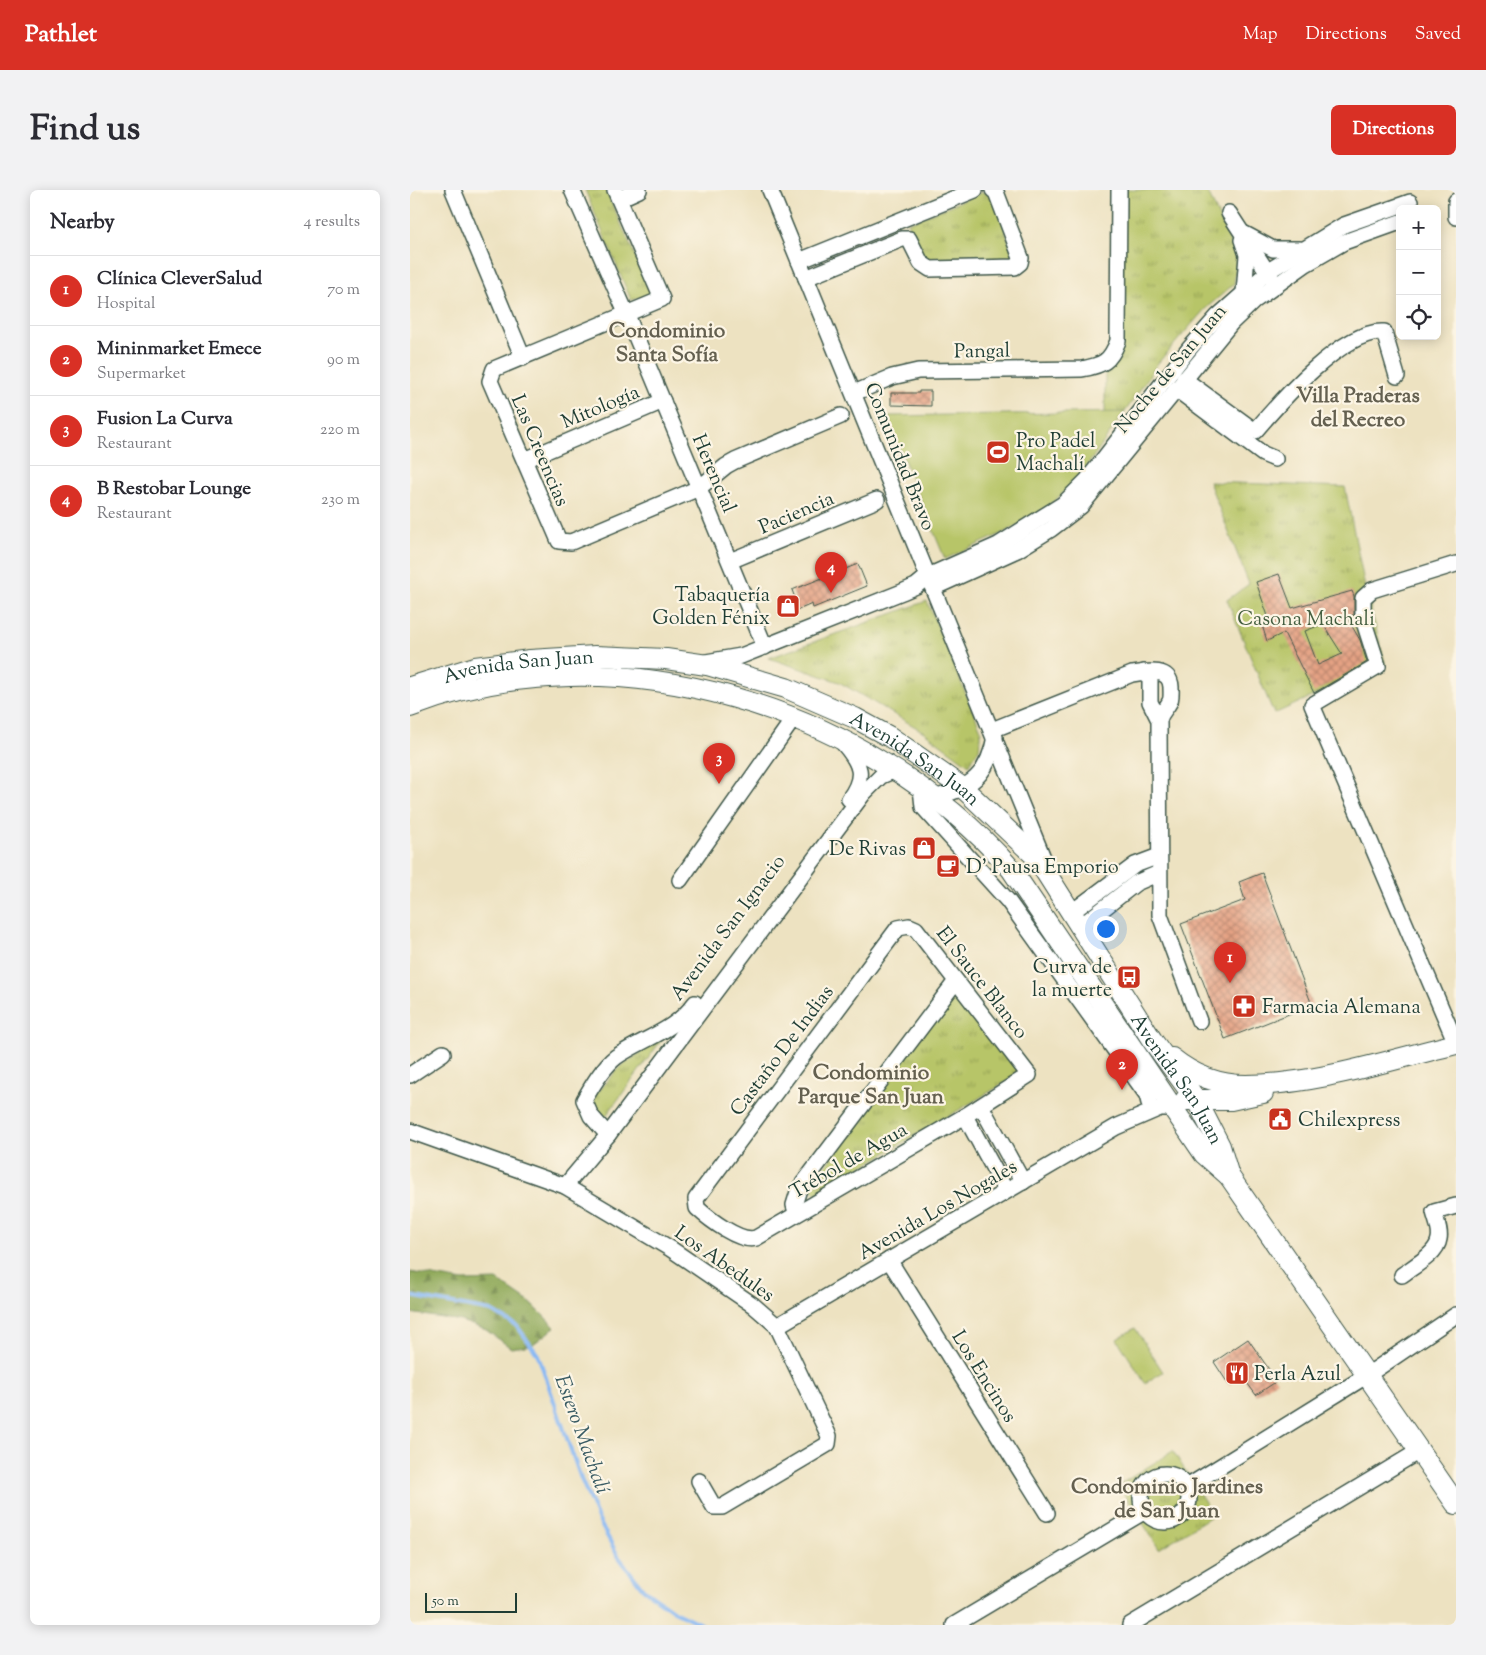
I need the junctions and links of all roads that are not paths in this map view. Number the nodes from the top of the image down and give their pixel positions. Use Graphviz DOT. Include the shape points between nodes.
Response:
graph roads {
  1 [pos="453,190"];
  2 [pos="572,190"];
  3 [pos="640,190"];
  4 [pos="770,190"];
  5 [pos="974,190"];
  6 [pos="993,190"];
  7 [pos="1119,190"];
  8 [pos="617,194"];
  9 [pos="1456,200"];
  10 [pos="1410,202"];
  11 [pos="1229,213"];
  12 [pos="1456,217"];
  13 [pos="1396,223"];
  14 [pos="1239,229"];
  15 [pos="1302,249"];
  16 [pos="799,261"];
  17 [pos="806,278"];
  18 [pos="1272,278"];
  19 [pos="1244,293"];
  20 [pos="627,315"];
  21 [pos="523,358"];
  22 [pos="1397,376"];
  23 [pos="1180,384"];
  24 [pos="854,393"];
  25 [pos="663,401"];
  26 [pos="840,416"];
  27 [pos="1254,439"];
  28 [pos="1275,459"];
  29 [pos="525,460"];
  30 [pos="700,488"];
  31 [pos="877,500"];
  32 [pos="730,561"];
  33 [pos="1456,564"];
  34 [pos="930,582"];
  35 [pos="765,647"];
  36 [pos="685,662"];
  37 [pos="1144,672"];
  38 [pos="410,687"];
  39 [pos="410,707"];
  40 [pos="794,718"];
  41 [pos="1159,720"];
  42 [pos="994,734"];
  43 [pos="840,740"];
  44 [pos="894,770"];
  45 [pos="962,788"];
  46 [pos="928,793"];
  47 [pos="1159,856"];
  48 [pos="1160,873"];
  49 [pos="1050,876"];
  50 [pos="680,880"];
  51 [pos="780,898"];
  52 [pos="1076,919"];
  53 [pos="898,928"];
  54 [pos="956,981"];
  55 [pos="688,1021"];
  56 [pos="1198,1021"];
  57 [pos="1152,1040"];
  58 [pos="1456,1043"];
  59 [pos="443,1053"];
  60 [pos="410,1075"];
  61 [pos="1029,1075"];
  62 [pos="1315,1078"];
  63 [pos="1152,1087"];
  64 [pos="1231,1100"];
  65 [pos="1197,1101"];
  66 [pos="980,1106"];
  67 [pos="1173,1108"];
  68 [pos="965,1116"];
  69 [pos="1116,1127"];
  70 [pos="410,1131"];
  71 [pos="608,1135"];
  72 [pos="1220,1146"];
  73 [pos="1229,1176"];
  74 [pos="1023,1182"];
  75 [pos="566,1186"];
  76 [pos="1006,1191"];
  77 [pos="697,1197"];
  78 [pos="1456,1206"];
  79 [pos="796,1213"];
  80 [pos="889,1260"];
  81 [pos="1402,1275"];
  82 [pos="1456,1309"];
  83 [pos="1456,1315"];
  84 [pos="777,1326"];
  85 [pos="1364,1372"];
  86 [pos="1419,1451"];
  87 [pos="699,1481"];
  88 [pos="1187,1487"];
  89 [pos="1456,1504"];
  90 [pos="1145,1511"];
  91 [pos="1047,1513"];
  92 [pos="954,1625"];
  93 [pos="1130,1625"];
  1 -- 21 [label="street"];
  2 -- 20 [label="street, Herencial"];
  3 -- 8 [label="street"];
  4 -- 16 [label="street, Comunidad Bravo"];
  5 -- 16 [label="street"];
  6 -- 17 [label="street" via="1021,258 1015,267 930,269 921,263 909,239 902,239"];
  7 -- 24 [label="street, Pangal" via="1118,342 1112,357 1095,367 1082,369 911,372"];
  8 -- 20 [label="street" via="662,299"];
  9 -- 12 [label="street"];
  10 -- 15 [label="street" via="1344,224"];
  11 -- 14 [label="street"];
  13 -- 18 [label="street, Noche de San Juan" via="1344,242"];
  14 -- 15 [label="street" via="1273,249"];
  14 -- 18 [label="street"];
  14 -- 19 [label="street" via="1247,255"];
  15 -- 18 [label="street"];
  16 -- 17 [label="street, Comunidad Bravo"];
  17 -- 24 [label="street, Comunidad Bravo"];
  18 -- 19 [label="street"];
  18 -- 23 [label="street, Noche de San Juan"];
  19 -- 34 [label="street" via="1195,342 1088,480 1063,504"];
  20 -- 21 [label="street"];
  20 -- 25 [label="street, Herencial"];
  21 -- 29 [label="street, Las Creencias" via="494,370 490,382"];
  22 -- 27 [label="street" via="1384,332 1375,331 1347,345 1309,373"];
  23 -- 27 [label="street"];
  23 -- 34 [label="street, Noche de San Juan" via="1081,506 1051,530 1017,550"];
  24 -- 34 [label="street, Comunidad Bravo"];
  25 -- 29 [label="street, Mitología"];
  25 -- 30 [label="street, Herencial"];
  26 -- 30 [label="street" via="735,461"];
  27 -- 28 [label="street"];
  29 -- 30 [label="street, Las Creencias" via="559,542 571,542"];
  30 -- 32 [label="street, Herencial"];
  31 -- 32 [label="street, Paciencia"];
  32 -- 35 [label="street, Herencial"];
  33 -- 58 [label="street" via="1372,590 1363,598 1363,619 1378,666 1312,704"];
  34 -- 35 [label="street, Noche de San Juan"];
  34 -- 42 [label="street, Comunidad Bravo"];
  35 -- 36 [label="street, Noche de San Juan" via="720,661"];
  36 -- 38 [label="main road, Avenida San Juan" via="625,657 530,660 475,667"];
  36 -- 45 [label="main road, Avenida San Juan" via="707,665 786,688 855,718 890,737"];
  37 -- 41 [label="street" via="1150,677 1150,702"];
  37 -- 41 [label="street" via="1164,674 1171,684 1169,703"];
  37 -- 42 [label="street" via="1119,678"];
  39 -- 40 [label="main road, Avenida San Juan" via="474,686 518,680 604,677 696,688 738,698"];
  40 -- 43 [label="main road, Avenida San Juan"];
  40 -- 50 [label="street"];
  41 -- 47 [label="street"];
  42 -- 45 [label="street" via="991,758 981,773"];
  42 -- 49 [label="street, Comunidad Bravo"];
  43 -- 44 [label="main road, Avenida San Juan"];
  43 -- 51 [label="street, Avenida San Ignacio" via="854,756 860,778 857,788"];
  44 -- 46 [label="main road, Avenida San Juan"];
  44 -- 51 [label="street, Avenida San Ignacio" via="872,783"];
  45 -- 46 [label="street"];
  45 -- 49 [label="main road, Avenida San Juan" via="1036,857"];
  46 -- 63 [label="main road, Avenida San Juan" via="975,832 1011,869"];
  46 -- 63 [label="street, Avenida San Juan" via="923,807 1008,901 1147,1095"];
  47 -- 48 [label="street"];
  47 -- 52 [label="street" via="1135,865"];
  48 -- 52 [label="street" via="1136,883"];
  48 -- 56 [label="street" via="1161,922"];
  49 -- 52 [label="main road, Avenida San Juan"];
  51 -- 55 [label="street, Avenida San Ignacio"];
  52 -- 57 [label="main road, Avenida San Juan"];
  53 -- 54 [label="street, El Sauce Blanco" via="909,926 916,929"];
  53 -- 77 [label="street, Castaño De Indias"];
  54 -- 61 [label="street, El Sauce Blanco"];
  54 -- 79 [label="street" via="798,1190 794,1205"];
  55 -- 71 [label="street, Avenida San Ignacio"];
  55 -- 71 [label="street, Avenida San Ignacio" via="615,1058 593,1085 584,1100 591,1116"];
  57 -- 62 [label="main road" via="1192,1072 1220,1082 1246,1085"];
  57 -- 65 [label="main road, Avenida San Juan"];
  58 -- 62 [label="main road"];
  59 -- 60 [label="street"];
  61 -- 66 [label="street, Trébol de Agua"];
  62 -- 64 [label="main road"];
  63 -- 65 [label="main road"];
  63 -- 67 [label="main road, Avenida San Juan"];
  63 -- 69 [label="street, Avenida Los Nogales"];
  64 -- 65 [label="main road"];
  64 -- 72 [label="main road" via="1220,1113"];
  65 -- 72 [label="main road, Avenida San Juan"];
  66 -- 68 [label="street, Trébol de Agua"];
  66 -- 74 [label="street"];
  67 -- 69 [label="street, Avenida Los Nogales" via="1160,1108"];
  67 -- 73 [label="main road, Avenida San Juan" via="1204,1154"];
  68 -- 76 [label="street"];
  68 -- 79 [label="street, Trébol de Agua"];
  69 -- 74 [label="street, Avenida Los Nogales"];
  70 -- 75 [label="street, Los Abedules"];
  71 -- 75 [label="street, Avenida San Ignacio"];
  72 -- 73 [label="main road, Avenida San Juan"];
  73 -- 85 [label="main road, Avenida San Juan"];
  74 -- 76 [label="street, Avenida Los Nogales"];
  75 -- 84 [label="street, Los Abedules" via="671,1249 754,1305"];
  76 -- 80 [label="street, Avenida Los Nogales"];
  77 -- 79 [label="street, Trébol de Agua" via="697,1208 742,1239 756,1238"];
  78 -- 81 [label="street" via="1434,1212 1440,1237 1438,1244"];
  80 -- 84 [label="street, Avenida Los Nogales"];
  80 -- 91 [label="street, Los Encinos"];
  82 -- 85 [label="street"];
  83 -- 85 [label="street"];
  84 -- 87 [label="street, Los Abedules" via="828,1436 828,1444 722,1507 714,1507"];
  85 -- 86 [label="main road, Avenida San Juan"];
  85 -- 88 [label="street"];
  86 -- 89 [label="main road, Avenida San Juan"];
  86 -- 93 [label="street"];
  88 -- 90 [label="street" via="1189,1503 1180,1518 1162,1522"];
  88 -- 90 [label="street" via="1170,1475 1156,1476 1143,1489 1141,1498"];
  90 -- 92 [label="street"];
}
